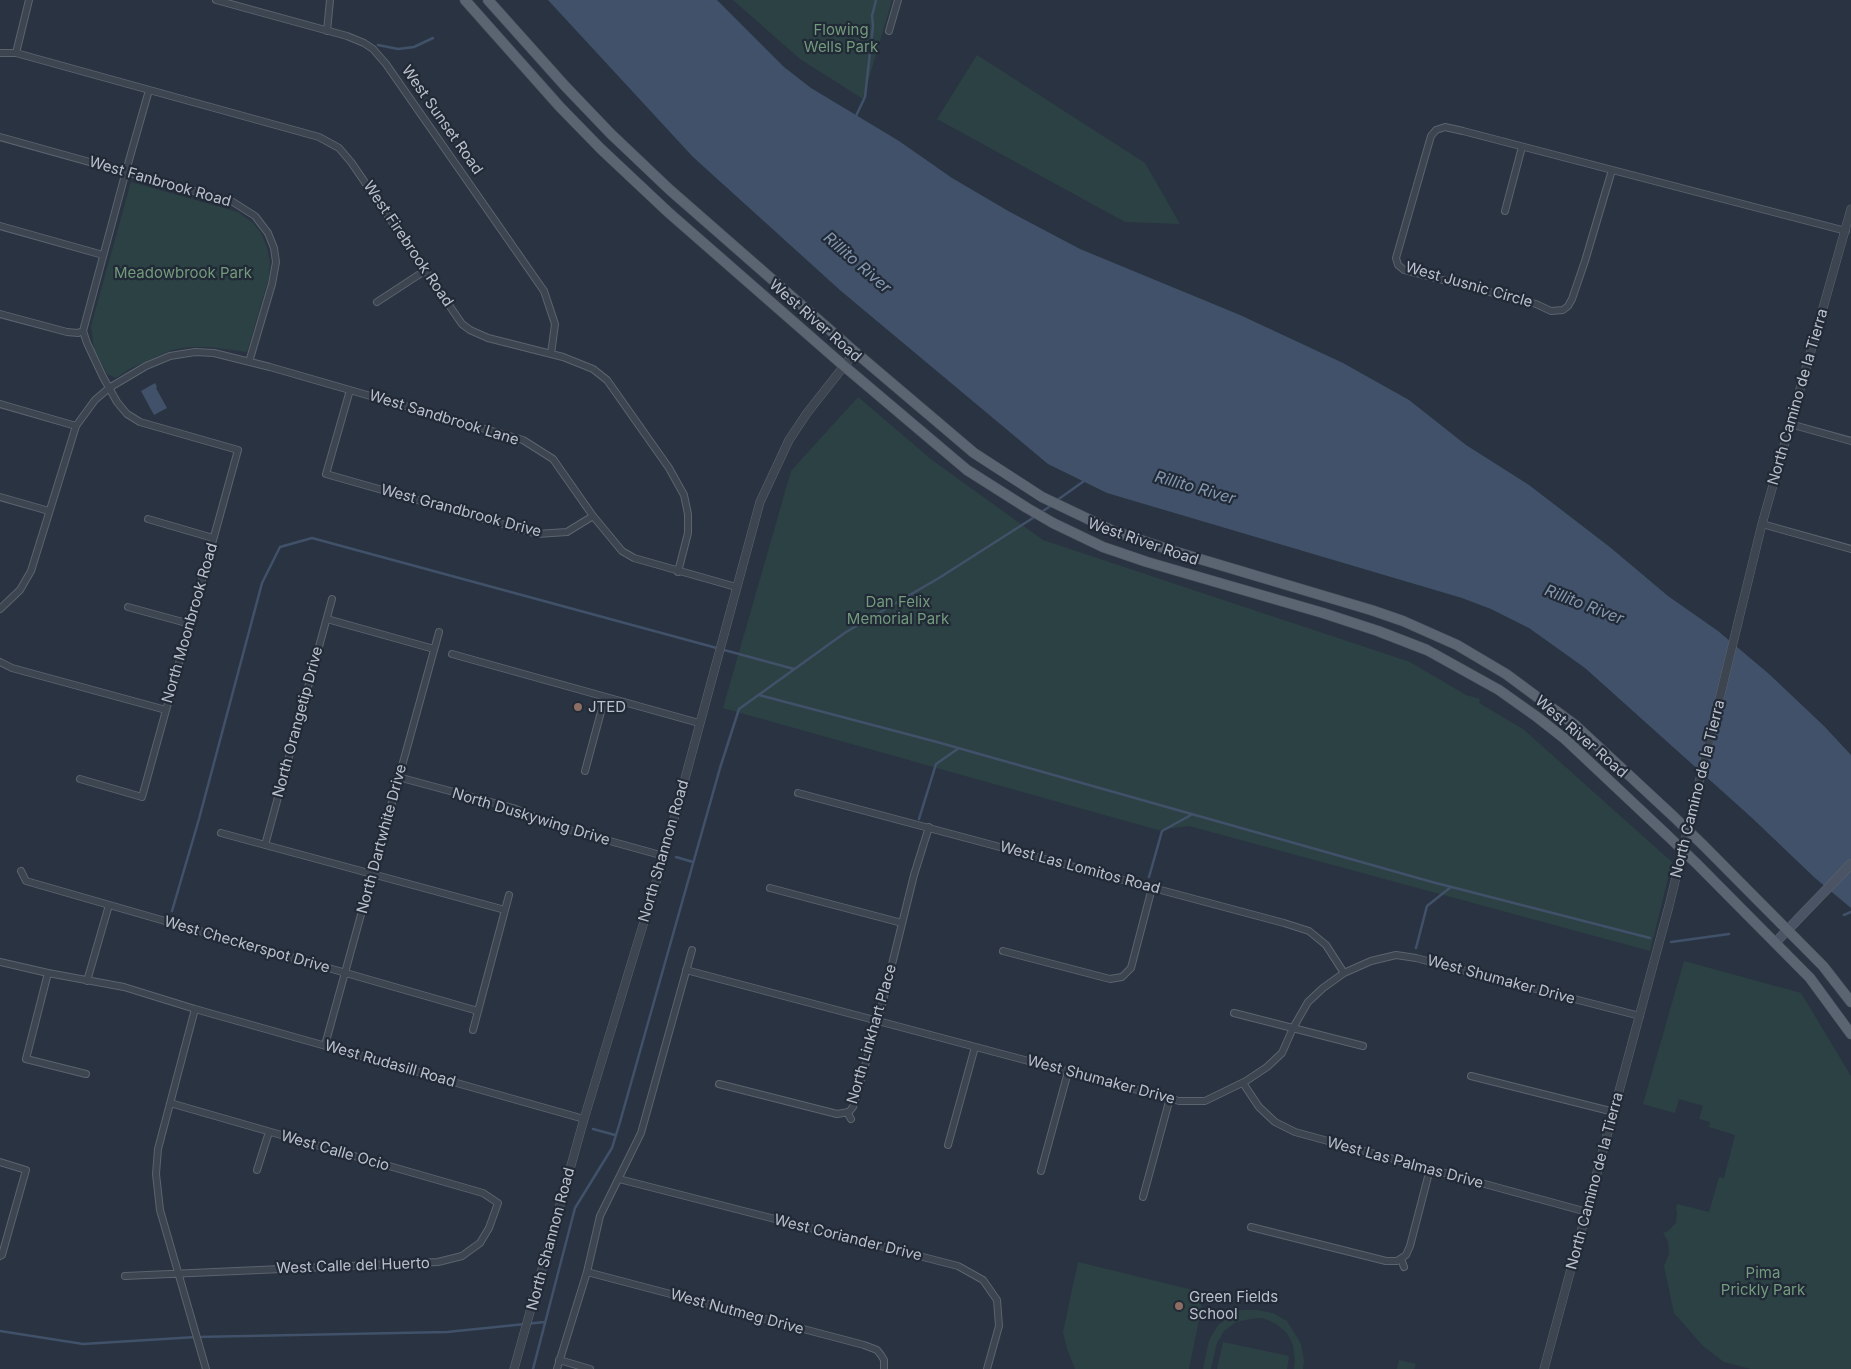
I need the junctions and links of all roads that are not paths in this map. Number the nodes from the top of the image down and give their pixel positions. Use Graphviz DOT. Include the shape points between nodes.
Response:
graph roads {
  1 [pos="29,0"];
  2 [pos="216,0"];
  3 [pos="330,0"];
  4 [pos="465,0"];
  5 [pos="488,0"];
  6 [pos="898,0"];
  7 [pos="889,30"];
  8 [pos="327,31"];
  9 [pos="0,53"];
  10 [pos="16,53"];
  11 [pos="150,90"];
  12 [pos="0,137"];
  13 [pos="1522,147"];
  14 [pos="1612,170"];
  15 [pos="126,171"];
  16 [pos="1851,209"];
  17 [pos="1505,211"];
  18 [pos="0,226"];
  19 [pos="1846,231"];
  20 [pos="103,255"];
  21 [pos="426,270"];
  22 [pos="377,302"];
  23 [pos="0,314"];
  24 [pos="83,331"];
  25 [pos="855,352"];
  26 [pos="551,354"];
  27 [pos="249,362"];
  28 [pos="844,366"];
  29 [pos="109,388"];
  30 [pos="350,390"];
  31 [pos="0,404"];
  32 [pos="1790,424"];
  33 [pos="76,426"];
  34 [pos="1851,441"];
  35 [pos="0,497"];
  36 [pos="50,511"];
  37 [pos="593,516"];
  38 [pos="148,519"];
  39 [pos="1762,524"];
  40 [pos="214,538"];
  41 [pos="1851,549"];
  42 [pos="678,572"];
  43 [pos="736,587"];
  44 [pos="332,599"];
  45 [pos="128,607"];
  46 [pos="0,609"];
  47 [pos="327,618"];
  48 [pos="190,624"];
  49 [pos="439,632"];
  50 [pos="1457,645"];
  51 [pos="434,649"];
  52 [pos="452,654"];
  53 [pos="1448,661"];
  54 [pos="0,662"];
  55 [pos="605,697"];
  56 [pos="166,710"];
  57 [pos="700,723"];
  58 [pos="585,771"];
  59 [pos="398,777"];
  60 [pos="80,779"];
  61 [pos="798,793"];
  62 [pos="929,828"];
  63 [pos="221,833"];
  64 [pos="265,845"];
  65 [pos="664,856"];
  66 [pos="1851,864"];
  67 [pos="21,871"];
  68 [pos="373,874"];
  69 [pos="770,888"];
  70 [pos="1152,888"];
  71 [pos="509,895"];
  72 [pos="110,904"];
  73 [pos="505,910"];
  74 [pos="902,923"];
  75 [pos="1788,930"];
  76 [pos="1775,943"];
  77 [pos="692,950"];
  78 [pos="1003,950"];
  79 [pos="0,962"];
  80 [pos="686,970"];
  81 [pos="48,973"];
  82 [pos="1344,973"];
  83 [pos="345,974"];
  84 [pos="87,981"];
  85 [pos="1851,1002"];
  86 [pos="196,1009"];
  87 [pos="478,1011"];
  88 [pos="1234,1013"];
  89 [pos="1640,1016"];
  90 [pos="878,1020"];
  91 [pos="1293,1028"];
  92 [pos="1849,1028"];
  93 [pos="473,1030"];
  94 [pos="325,1045"];
  95 [pos="1362,1046"];
  96 [pos="975,1047"];
  97 [pos="1068,1072"];
  98 [pos="86,1074"];
  99 [pos="1472,1076"];
  100 [pos="1243,1082"];
  101 [pos="719,1084"];
  102 [pos="1170,1098"];
  103 [pos="170,1103"];
  104 [pos="847,1112"];
  105 [pos="1614,1112"];
  106 [pos="584,1119"];
  107 [pos="851,1119"];
  108 [pos="268,1132"];
  109 [pos="948,1145"];
  110 [pos="0,1162"];
  111 [pos="1430,1169"];
  112 [pos="258,1170"];
  113 [pos="1041,1171"];
  114 [pos="619,1179"];
  115 [pos="1142,1197"];
  116 [pos="498,1202"];
  117 [pos="1587,1212"];
  118 [pos="1252,1227"];
  119 [pos="1,1256"];
  120 [pos="1401,1259"];
  121 [pos="1404,1266"];
  122 [pos="587,1272"];
  123 [pos="177,1273"];
  124 [pos="125,1276"];
  125 [pos="560,1360"];
  126 [pos="206,1369"];
  127 [pos="514,1369"];
  128 [pos="557,1369"];
  129 [pos="590,1369"];
  130 [pos="884,1369"];
  131 [pos="987,1369"];
  132 [pos="1544,1369"];
  1 -- 10 [label="street"];
  2 -- 8 [label="street, West Sunset Road"];
  3 -- 8 [label="street"];
  4 -- 28 [label="main road, West River Road" via="601,149"];
  5 -- 25 [label="main road, West River Road" via="617,140"];
  6 -- 7 [label="street"];
  8 -- 26 [label="street, West Sunset Road" via="364,43 386,64 544,290 555,324"];
  9 -- 10 [label="street, West Firebrook Road"];
  10 -- 11 [label="street, West Firebrook Road"];
  11 -- 15 [label="street"];
  11 -- 21 [label="street, West Firebrook Road" via="319,138 339,148"];
  12 -- 15 [label="street, West Fanbrook Road"];
  13 -- 14 [label="street, West Jusnic Circle"];
  13 -- 14 [label="street, West Jusnic Circle" via="1436,126 1430,136 1395,267 1564,313 1586,262"];
  13 -- 17 [label="street"];
  14 -- 19 [label="street, West Jusnic Circle"];
  15 -- 20 [label="street"];
  15 -- 27 [label="street, West Fanbrook Road" via="233,202 255,216 265,227 276,262"];
  16 -- 19 [label="street, North Camino de la Tierra"];
  18 -- 20 [label="street"];
  19 -- 32 [label="street, North Camino de la Tierra"];
  20 -- 24 [label="street"];
  21 -- 22 [label="street"];
  21 -- 26 [label="street, West Firebrook Road" via="462,324 470,330 488,338"];
  23 -- 24 [label="street" via="67,332"];
  24 -- 29 [label="street"];
  25 -- 28 [label="street, North Shannon Road"];
  25 -- 50 [label="main road, West River Road" via="974,453 1042,498 1111,530 1371,610"];
  26 -- 42 [label="street, West Firebrook Road" via="593,369 607,380 684,495 688,533"];
  27 -- 29 [label="street, West Sandbrook Lane" via="214,353 170,356"];
  27 -- 30 [label="street, West Sandbrook Lane"];
  28 -- 43 [label="street, North Shannon Road" via="807,412 790,440 760,502"];
  28 -- 53 [label="main road, West River Road" via="946,453 991,486 1053,523 1120,553 1378,631"];
  29 -- 33 [label="street, West Sandbrook Lane" via="95,400"];
  29 -- 40 [label="street, North Moonbrook Road" via="127,414 140,422 238,450"];
  30 -- 37 [label="street, West Sandbrook Lane" via="523,440 553,459"];
  30 -- 37 [label="street, West Grandbrook Drive" via="326,474 537,534 567,532"];
  31 -- 33 [label="street"];
  32 -- 34 [label="street"];
  32 -- 39 [label="street, North Camino de la Tierra"];
  33 -- 36 [label="street, West Sandbrook Lane"];
  35 -- 36 [label="street"];
  36 -- 46 [label="street, West Sandbrook Lane" via="28,578"];
  37 -- 42 [label="street, West Sandbrook Lane" via="622,551"];
  38 -- 40 [label="street"];
  39 -- 41 [label="street"];
  39 -- 89 [label="street, North Camino de la Tierra"];
  40 -- 48 [label="street, North Moonbrook Road"];
  42 -- 43 [label="street, West Sandbrook Lane"];
  43 -- 57 [label="street, North Shannon Road"];
  44 -- 47 [label="street, North Orangetip Drive"];
  45 -- 48 [label="street"];
  47 -- 51 [label="street"];
  47 -- 64 [label="street, North Orangetip Drive"];
  48 -- 56 [label="street, North Moonbrook Road"];
  49 -- 51 [label="street, North Dartwhite Drive"];
  50 -- 53 [label="main road"];
  50 -- 75 [label="main road, West River Road, bridge" via="1506,674 1575,725"];
  51 -- 59 [label="street, North Dartwhite Drive"];
  52 -- 55 [label="street"];
  53 -- 76 [label="main road, West River Road, bridge" via="1499,690 1565,739"];
  54 -- 56 [label="street"];
  55 -- 57 [label="street"];
  55 -- 58 [label="street"];
  56 -- 60 [label="street, North Moonbrook Road" via="142,796"];
  57 -- 65 [label="street, North Shannon Road"];
  59 -- 65 [label="street, North Duskywing Drive" via="514,808 559,828"];
  59 -- 68 [label="street, North Dartwhite Drive"];
  61 -- 62 [label="street, West Las Lomitos Road"];
  62 -- 70 [label="street, West Las Lomitos Road"];
  62 -- 74 [label="street, North Linkhart Place"];
  63 -- 64 [label="street"];
  64 -- 68 [label="street"];
  65 -- 106 [label="street, North Shannon Road"];
  66 -- 75 [label="main road"];
  67 -- 72 [label="street, West Checkerspot Drive" via="26,881"];
  68 -- 73 [label="street"];
  68 -- 83 [label="street, North Dartwhite Drive"];
  69 -- 74 [label="street"];
  70 -- 78 [label="street" via="1126,978 1110,979"];
  70 -- 82 [label="street, West Las Lomitos Road" via="1309,931 1326,944"];
  71 -- 73 [label="street"];
  72 -- 83 [label="street, West Checkerspot Drive"];
  72 -- 84 [label="street"];
  73 -- 87 [label="street"];
  74 -- 90 [label="street, North Linkhart Place"];
  75 -- 76 [label="main road"];
  75 -- 85 [label="main road, West River Road" via="1823,966"];
  76 -- 92 [label="main road, West River Road" via="1810,978"];
  77 -- 80 [label="street"];
  79 -- 81 [label="street, West Rudasill Road"];
  80 -- 90 [label="street, West Shumaker Drive"];
  80 -- 114 [label="street" via="641,1133"];
  81 -- 84 [label="street, West Rudasill Road"];
  81 -- 98 [label="street" via="26,1059"];
  82 -- 89 [label="street, West Shumaker Drive" via="1371,961 1396,956 1416,958"];
  82 -- 91 [label="street, West Shumaker Drive" via="1308,1002"];
  83 -- 87 [label="street, West Checkerspot Drive"];
  83 -- 94 [label="street, North Dartwhite Drive"];
  84 -- 86 [label="street, West Rudasill Road" via="124,987"];
  86 -- 94 [label="street, West Rudasill Road"];
  86 -- 103 [label="street"];
  87 -- 93 [label="street"];
  88 -- 91 [label="street"];
  89 -- 105 [label="street, North Camino de la Tierra"];
  90 -- 96 [label="street, West Shumaker Drive"];
  90 -- 104 [label="street, North Linkhart Place" via="856,1101"];
  91 -- 95 [label="street"];
  91 -- 100 [label="street, West Shumaker Drive" via="1282,1053"];
  94 -- 106 [label="street, West Rudasill Road"];
  96 -- 97 [label="street, West Shumaker Drive"];
  96 -- 109 [label="street"];
  97 -- 102 [label="street, West Shumaker Drive"];
  97 -- 113 [label="street"];
  99 -- 105 [label="street"];
  100 -- 102 [label="street, West Shumaker Drive" via="1206,1100"];
  100 -- 111 [label="street, West Las Palmas Drive" via="1259,1107 1274,1122 1295,1132"];
  101 -- 104 [label="street, North Linkhart Place" via="829,1112"];
  102 -- 115 [label="street"];
  103 -- 108 [label="street, West Calle Ocio"];
  103 -- 123 [label="street" via="158,1149 156,1174 160,1210"];
  104 -- 107 [label="street"];
  105 -- 117 [label="street, North Camino de la Tierra"];
  106 -- 127 [label="street, North Shannon Road"];
  108 -- 112 [label="street"];
  108 -- 116 [label="street, West Calle Ocio" via="483,1193"];
  110 -- 119 [label="street" via="26,1170"];
  111 -- 117 [label="street, West Las Palmas Drive"];
  111 -- 120 [label="street" via="1410,1246"];
  114 -- 122 [label="street" via="600,1216"];
  114 -- 131 [label="street, West Coriander Drive" via="958,1266 983,1280 997,1300 999,1326"];
  116 -- 123 [label="street, West Calle del Huerto" via="480,1243 462,1256 446,1260"];
  117 -- 132 [label="street, North Camino de la Tierra"];
  118 -- 120 [label="street" via="1386,1261"];
  120 -- 121 [label="street"];
  122 -- 125 [label="street"];
  122 -- 130 [label="street, West Nutmeg Drive" via="864,1345 884,1357"];
  123 -- 124 [label="street, West Calle del Huerto"];
  123 -- 126 [label="street"];
  125 -- 128 [label="street"];
  125 -- 129 [label="street"];
}
